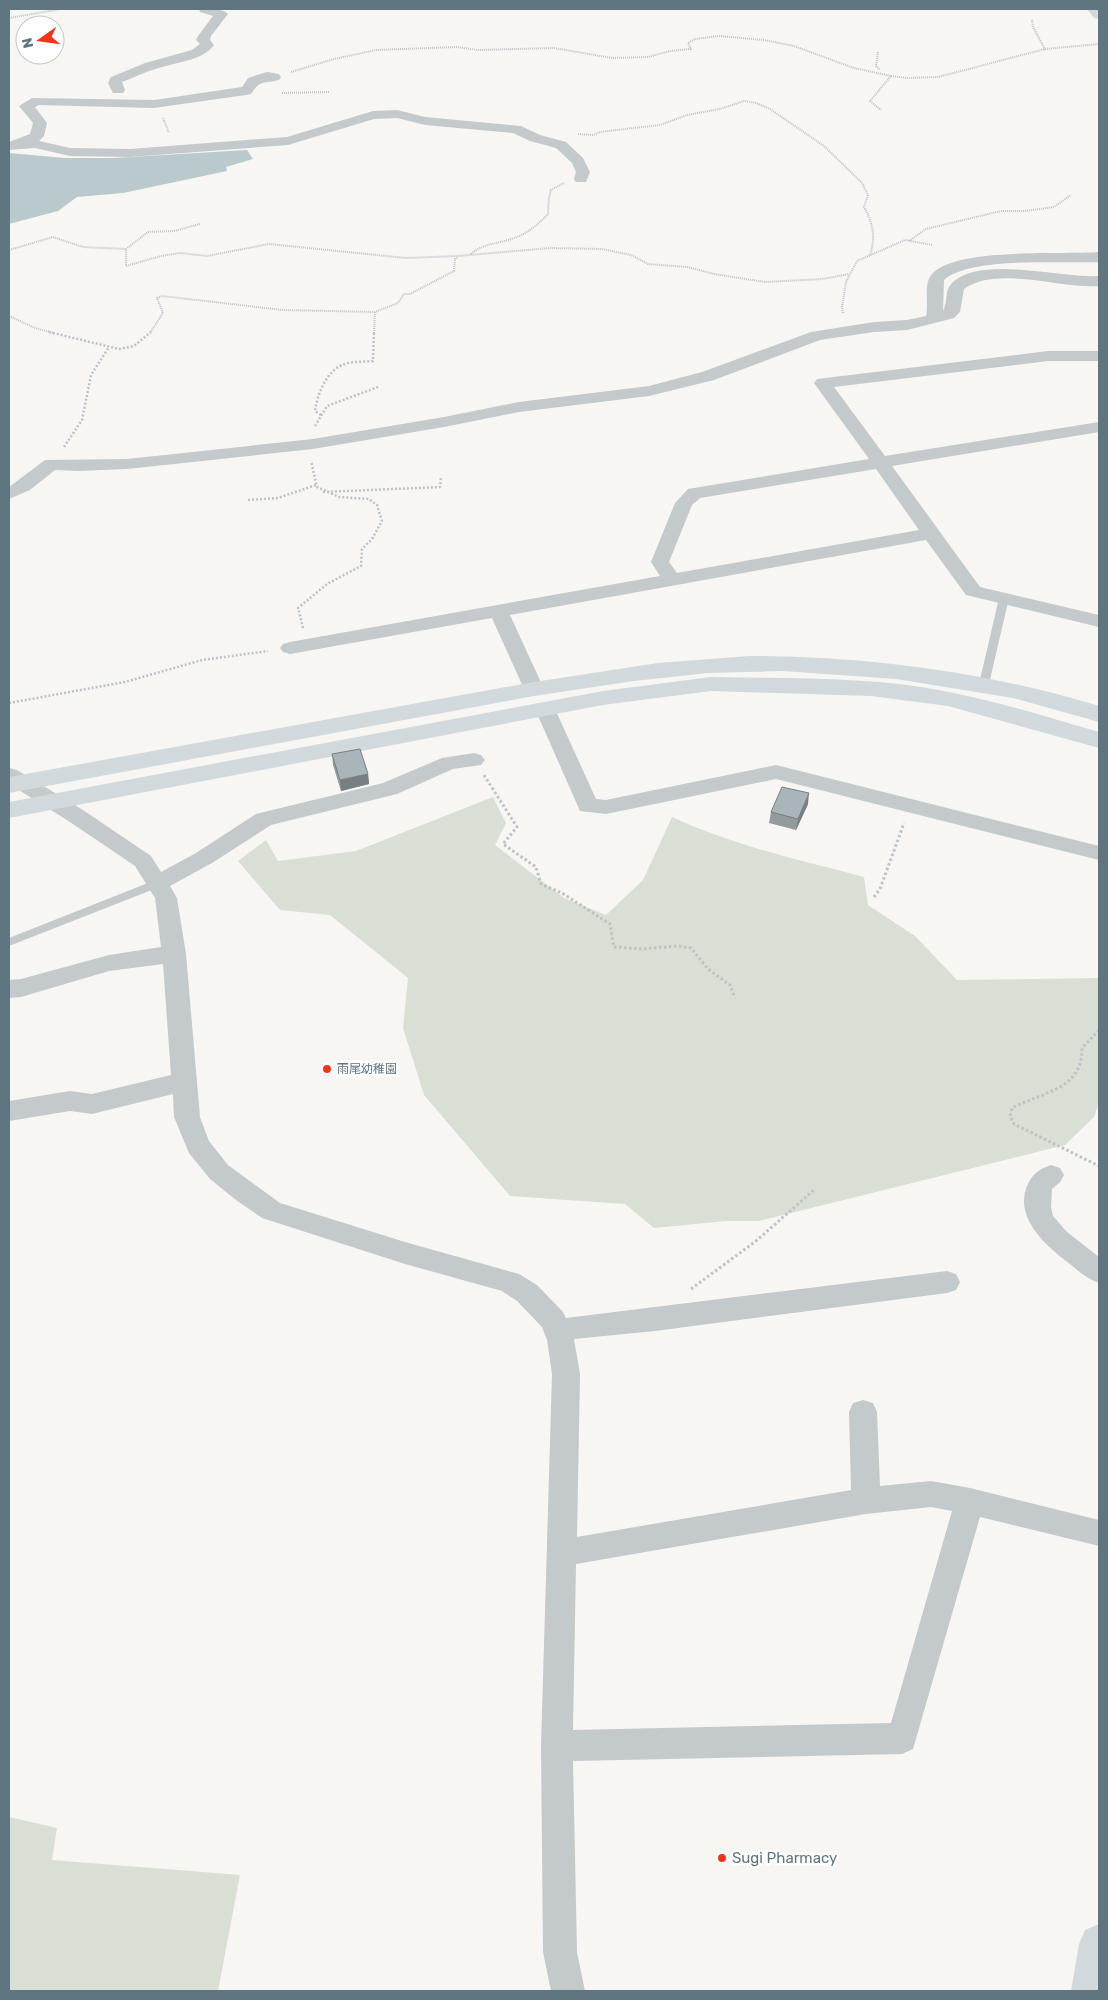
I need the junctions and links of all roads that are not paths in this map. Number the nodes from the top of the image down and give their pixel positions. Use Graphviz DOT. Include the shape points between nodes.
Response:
graph roads {
  1 [pos="205,9"];
  2 [pos="1095,9"];
  3 [pos="1099,15"];
  4 [pos="274,77"];
  5 [pos="118,90"];
  6 [pos="13,146"];
  7 [pos="581,179"];
  8 [pos="1099,257"];
  9 [pos="1099,281"];
  10 [pos="933,318"];
  11 [pos="1099,356"];
  12 [pos="1099,427"];
  13 [pos="882,463"];
  14 [pos="9,494"];
  15 [pos="932,532"];
  16 [pos="672,580"];
  17 [pos="1004,598"];
  18 [pos="499,612"];
  19 [pos="1099,621"];
  20 [pos="299,647"];
  21 [pos="984,684"];
  22 [pos="540,699"];
  23 [pos="1099,714"];
  24 [pos="1099,740"];
  25 [pos="474,760"];
  26 [pos="12,781"];
  27 [pos="53,802"];
  28 [pos="9,810"];
  29 [pos="1099,853"];
  30 [pos="158,883"];
  31 [pos="9,942"];
  32 [pos="174,954"];
  33 [pos="9,989"];
  34 [pos="183,1082"];
  35 [pos="9,1111"];
  36 [pos="1051,1175"];
  37 [pos="1099,1272"];
  38 [pos="948,1282"];
  39 [pos="558,1332"];
  40 [pos="863,1412"];
  41 [pos="866,1500"];
  42 [pos="970,1501"];
  43 [pos="1099,1533"];
  44 [pos="561,1553"];
  45 [pos="557,1746"];
  46 [pos="1099,1944"];
  47 [pos="568,1991"];
  48 [pos="1091,1991"];
  1 -- 5 [label="street" via="221,14 217,23 205,33 202,40 207,45 204,49 116,80"];
  2 -- 3 [label="main road"];
  4 -- 6 [label="street" via="253,81 246,91 154,104 37,101 26,106 40,123 37,136"];
  6 -- 7 [label="street" via="35,144 70,152 130,153 288,141 386,113 425,121 511,128 554,142 578,161"];
  8 -- 10 [label="street" via="1015,258 954,267 939,275 937,309"];
  9 -- 10 [label="street" via="1012,273 980,275 958,286 952,312"];
  10 -- 14 [label="street" via="907,325 848,330 805,339 708,376 649,392 520,406 313,444 126,464 51,464"];
  11 -- 13 [label="street" via="1048,356 822,383"];
  12 -- 13 [label="street"];
  13 -- 15 [label="street"];
  13 -- 16 [label="street" via="694,493 684,503 660,562"];
  15 -- 16 [label="street"];
  15 -- 17 [label="street" via="973,591"];
  16 -- 18 [label="street"];
  17 -- 19 [label="street"];
  17 -- 21 [label="lane"];
  18 -- 20 [label="street"];
  18 -- 22 [label="street"];
  21 -- 22 [label="main road" via="833,666 734,664 629,675"];
  21 -- 23 [label="main road"];
  22 -- 24 [label="main road" via="603,698 711,684 871,689 948,699"];
  22 -- 26 [label="main road"];
  22 -- 27 [label="main road"];
  22 -- 29 [label="street" via="588,806 606,807 776,772"];
  25 -- 30 [label="street" via="449,764 389,789 264,819"];
  26 -- 27 [label="street"];
  27 -- 28 [label="main road"];
  27 -- 30 [label="street" via="143,861"];
  30 -- 31 [label="lane"];
  30 -- 32 [label="street" via="166,898"];
  32 -- 33 [label="street" via="109,962"];
  32 -- 34 [label="street"];
  34 -- 35 [label="street" via="92,1104 70,1101"];
  34 -- 39 [label="street" via="186,1117 198,1146 219,1172 271,1211 510,1282 542,1306"];
  36 -- 37 [label="street" via="1038,1188 1039,1214 1043,1223"];
  38 -- 39 [label="street"];
  39 -- 44 [label="street" via="566,1374"];
  40 -- 41 [label="street"];
  41 -- 42 [label="street" via="931,1494"];
  41 -- 44 [label="street"];
  42 -- 43 [label="street"];
  42 -- 45 [label="street" via="902,1738"];
  44 -- 45 [label="street"];
  45 -- 47 [label="street" via="559,1936"];
  46 -- 48 [label="main road"];
}
